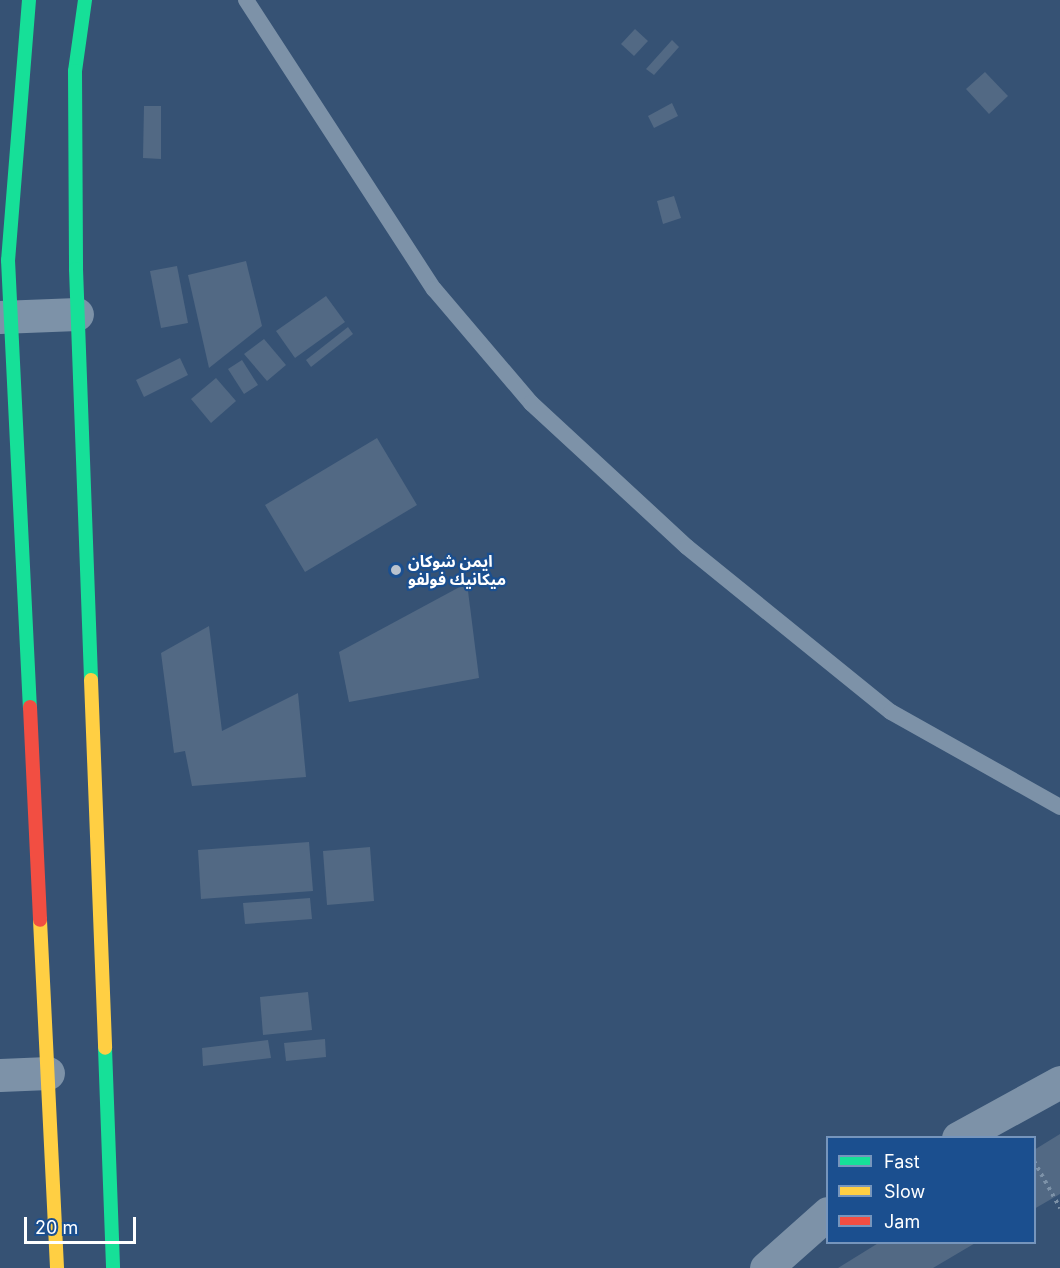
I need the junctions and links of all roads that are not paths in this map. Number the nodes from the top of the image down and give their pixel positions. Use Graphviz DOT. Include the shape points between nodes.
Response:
graph roads {
  1 [pos="29,0"];
  2 [pos="85,0"];
  3 [pos="246,0"];
  4 [pos="77,314"];
  5 [pos="5,317"];
  6 [pos="1060,807"];
  7 [pos="48,1073"];
  8 [pos="0,1075"];
  9 [pos="1060,1082"];
  10 [pos="960,1136"];
  11 [pos="826,1215"];
  12 [pos="57,1268"];
  13 [pos="113,1268"];
  14 [pos="766,1268"];
  1 -- 5 [label="main road"];
  2 -- 4 [label="main road" via="75,71"];
  3 -- 6 [label="lane" via="434,289 531,403 687,547 891,712"];
  4 -- 5 [label="street"];
  4 -- 13 [label="main road"];
  5 -- 7 [label="main road"];
  7 -- 8 [label="street"];
  7 -- 12 [label="main road"];
  9 -- 10 [label="street"];
  11 -- 14 [label="street"];
}
